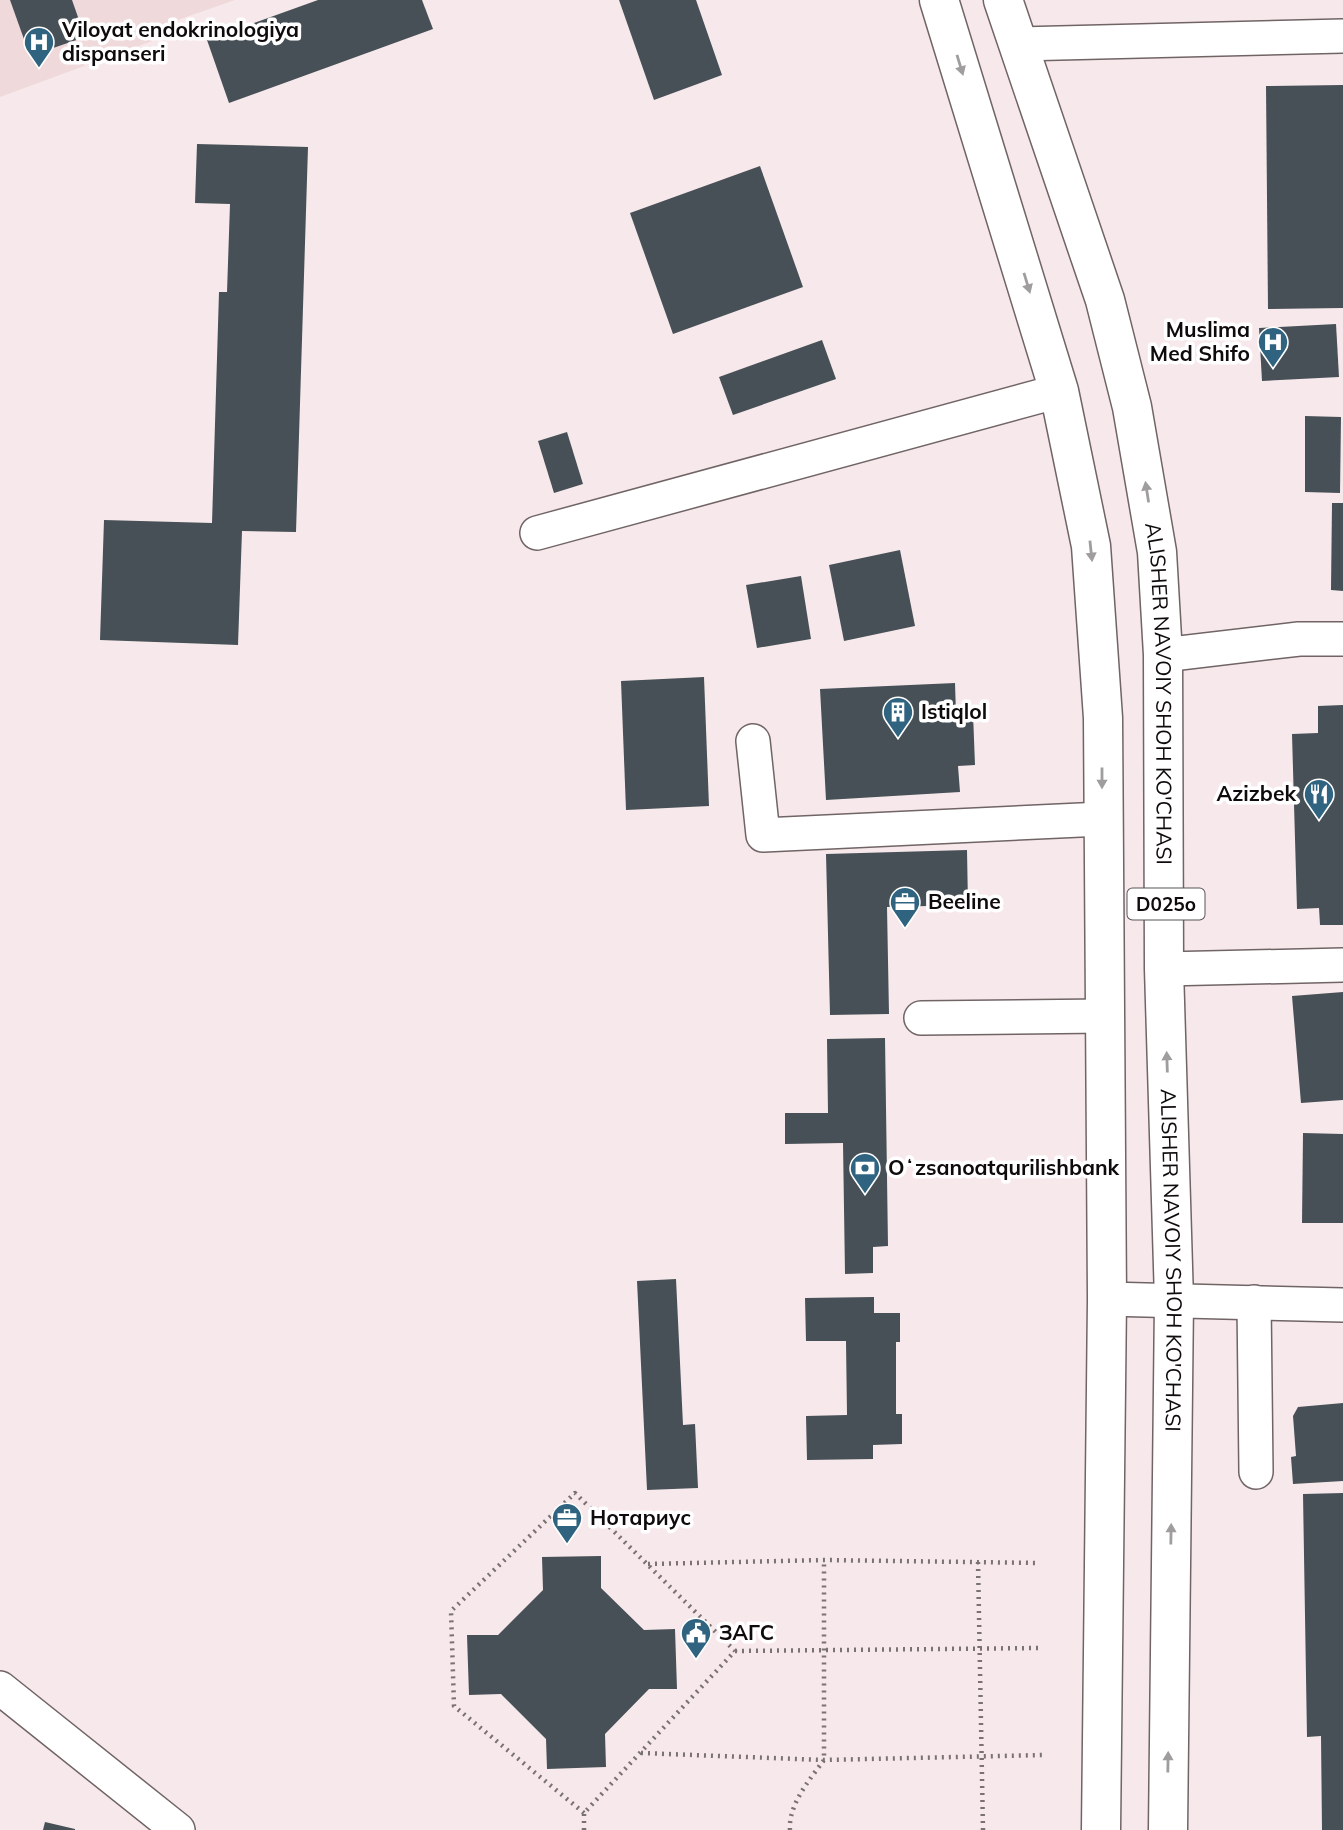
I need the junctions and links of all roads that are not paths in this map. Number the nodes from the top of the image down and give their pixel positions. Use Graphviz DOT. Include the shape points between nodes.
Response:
graph roads {
  1 [pos="939,0"];
  2 [pos="1003,0"];
  3 [pos="1343,36"];
  4 [pos="1019,44"];
  5 [pos="1059,391"];
  6 [pos="537,533"];
  7 [pos="1343,639"];
  8 [pos="1163,655"];
  9 [pos="753,741"];
  10 [pos="1102,819"];
  11 [pos="1343,965"];
  12 [pos="1164,969"];
  13 [pos="1104,1016"];
  14 [pos="921,1018"];
  15 [pos="1107,1299"];
  16 [pos="1174,1300"];
  17 [pos="1254,1302"];
  18 [pos="1343,1305"];
  19 [pos="1256,1472"];
  20 [pos="0,1688"];
  21 [pos="174,1829"];
  22 [pos="1101,1830"];
  23 [pos="1168,1830"];
  1 -- 5 [label="main road, D025o, one-way"];
  2 -- 4 [label="main road, ALISHER NAVOIY SHOH KO'CHASI / D025o"];
  3 -- 4 [label="street"];
  8 -- 4 [label="main road, ALISHER NAVOIY SHOH KO'CHASI / D025o, one-way" via="1157,552 1132,407 1104,300"];
  5 -- 6 [label="street"];
  5 -- 10 [label="main road, D025o, one-way" via="1091,546 1103,718"];
  7 -- 8 [label="street" via="1299,639"];
  8 -- 12 [label="main road, ALISHER NAVOIY SHOH KO'CHASI / D025o"];
  9 -- 10 [label="street" via="763,835"];
  10 -- 13 [label="main road, D025o"];
  11 -- 12 [label="street"];
  16 -- 12 [label="main road, ALISHER NAVOIY SHOH KO'CHASI / D025o, one-way"];
  13 -- 14 [label="street"];
  13 -- 15 [label="main road, D025o"];
  15 -- 16 [label="street"];
  15 -- 22 [label="main road, D025o"];
  16 -- 17 [label="street"];
  23 -- 16 [label="main road, ALISHER NAVOIY SHOH KO'CHASI / D025o, one-way"];
  17 -- 18 [label="street"];
  17 -- 19 [label="street"];
  20 -- 21 [label="street"];
}
